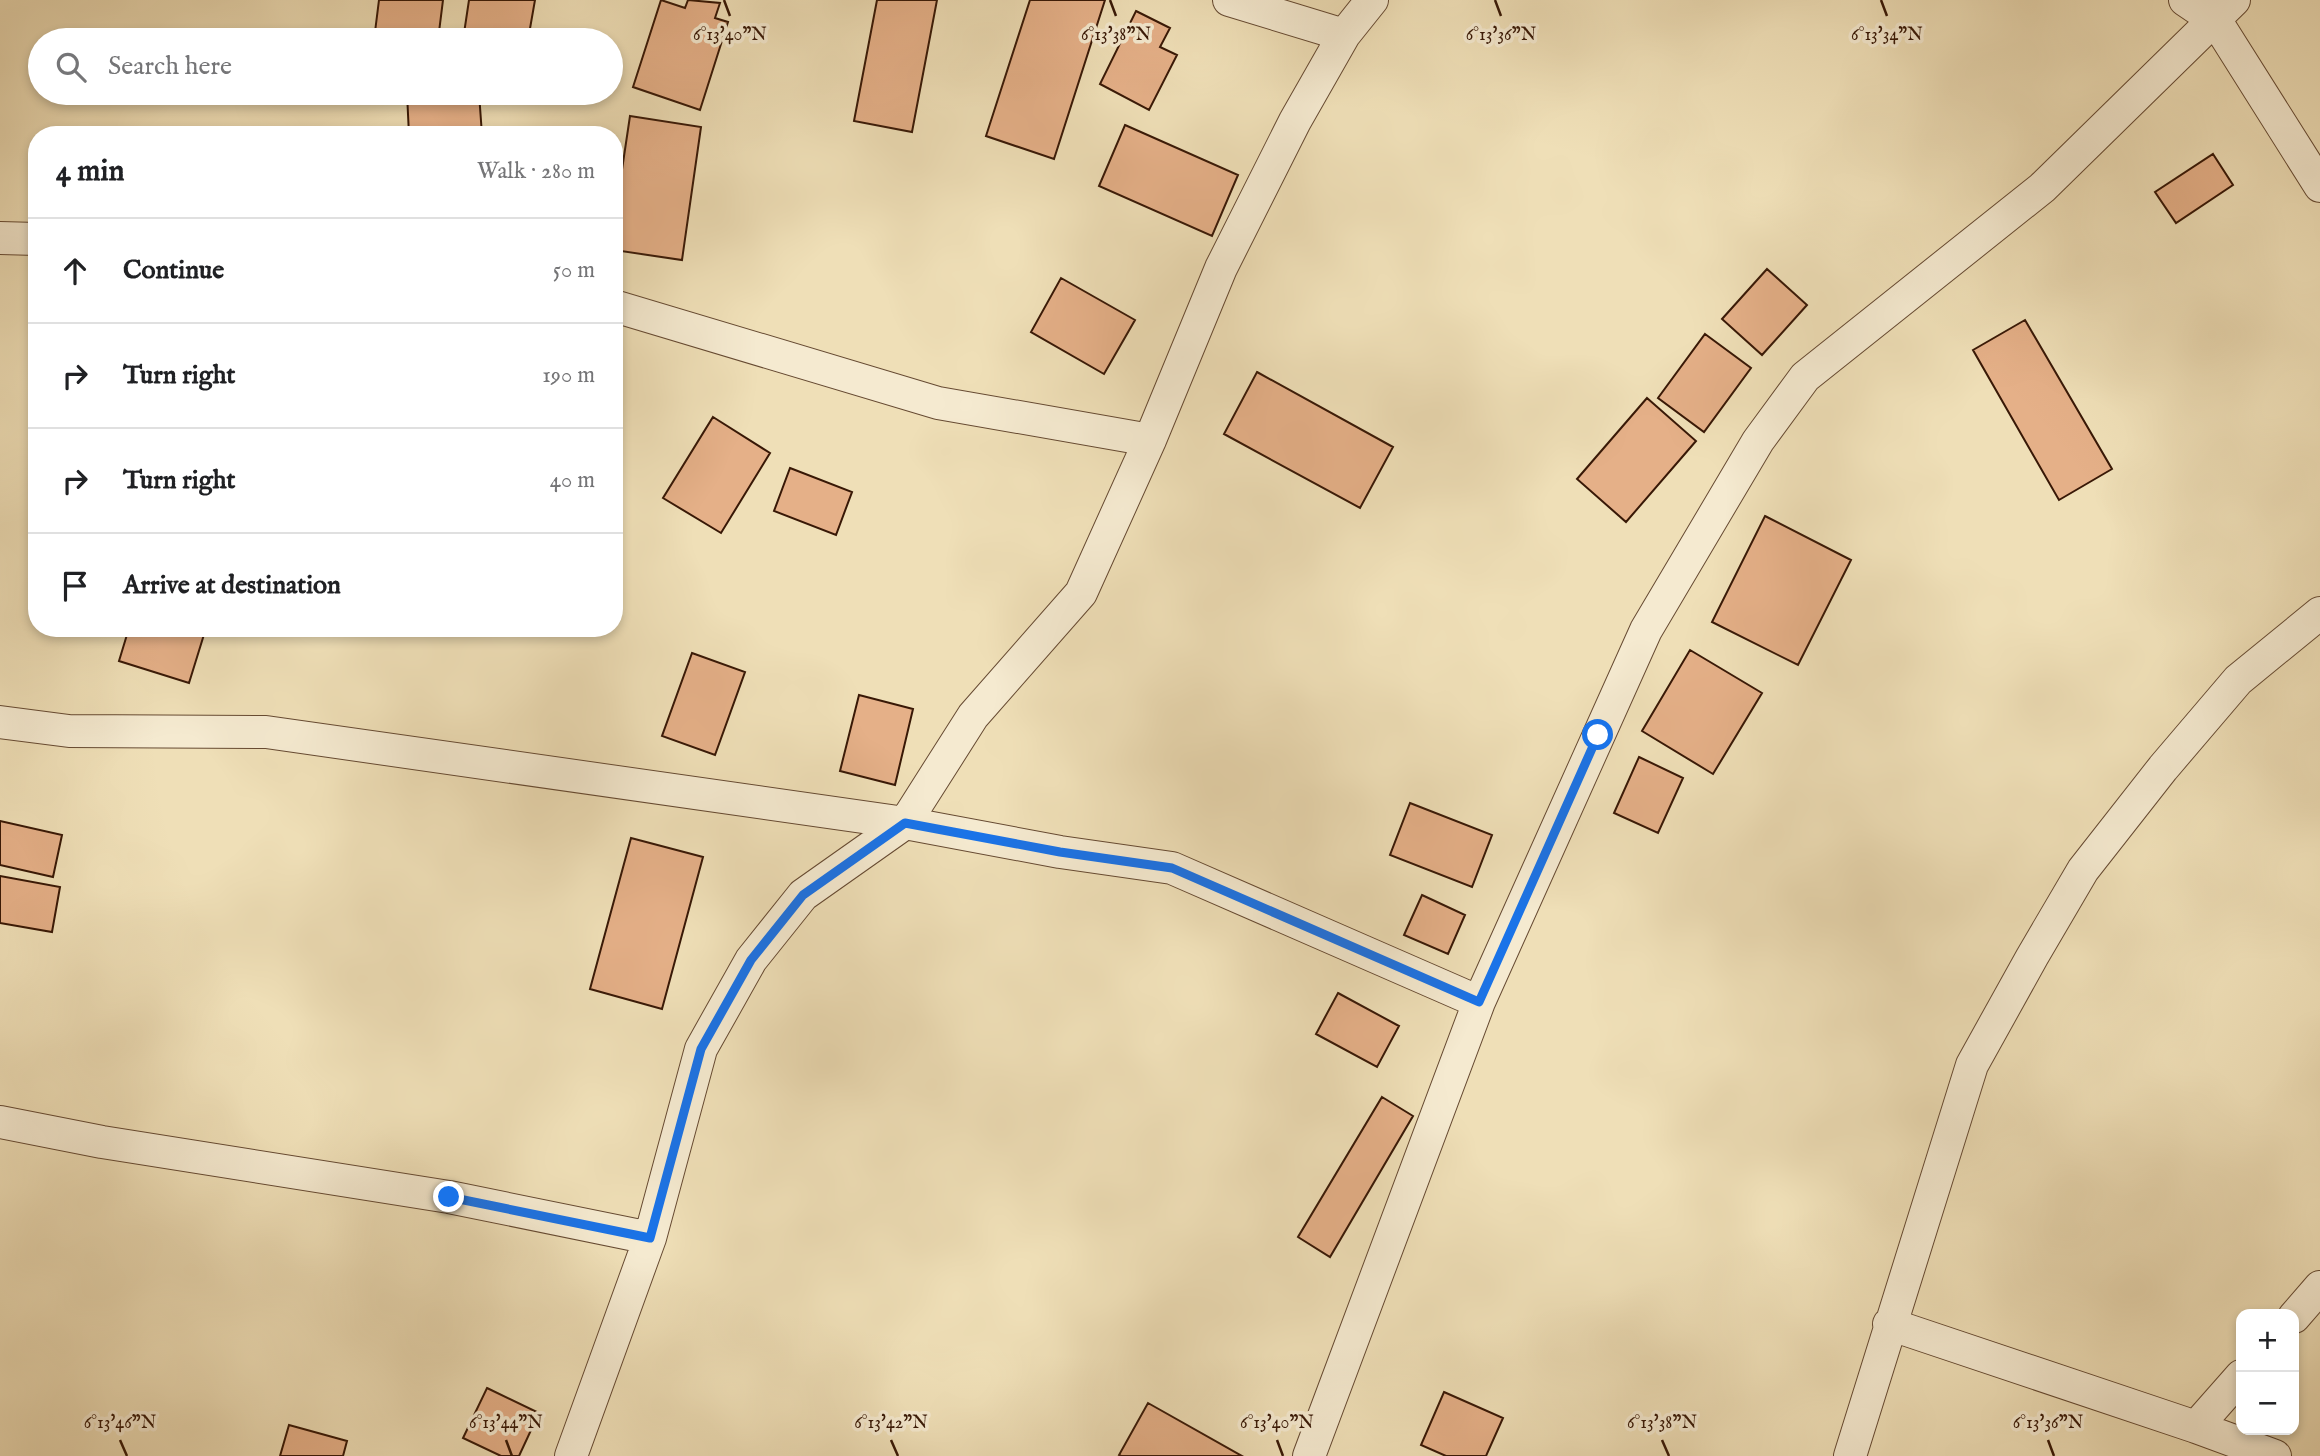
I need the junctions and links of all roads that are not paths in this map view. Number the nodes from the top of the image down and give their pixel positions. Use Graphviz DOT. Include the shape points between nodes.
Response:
graph roads {
  1 [pos="1229,0"];
  2 [pos="1372,0"];
  3 [pos="2185,0"];
  4 [pos="2225,10"];
  5 [pos="1344,35"];
  6 [pos="2320,186"];
  7 [pos="0,238"];
  8 [pos="28,239"];
  9 [pos="623,309"];
  10 [pos="1150,440"];
  11 [pos="2320,613"];
  12 [pos="0,722"];
  13 [pos="905,823"];
  14 [pos="1479,1002"];
  15 [pos="0,1122"];
  16 [pos="650,1238"];
  17 [pos="2320,1287"];
  18 [pos="2299,1311"];
  19 [pos="1889,1324"];
  20 [pos="2236,1382"];
  21 [pos="2196,1427"];
  22 [pos="1315,1454"];
  23 [pos="571,1456"];
  24 [pos="1850,1456"];
  25 [pos="2275,1456"];
  1 -- 5 [label="street"];
  2 -- 5 [label="street"];
  3 -- 4 [label="street"];
  4 -- 6 [label="street"];
  4 -- 14 [label="street" via="2042,188 1805,377 1758,441 1646,630"];
  5 -- 10 [label="street" via="1220,268"];
  7 -- 8 [label="street"];
  9 -- 10 [label="street" via="938,402"];
  10 -- 13 [label="street" via="1081,593 973,716"];
  11 -- 19 [label="street" via="2238,680 2083,870 1972,1065"];
  12 -- 13 [label="street" via="69,731 266,732"];
  13 -- 14 [label="street" via="1172,868"];
  13 -- 16 [label="street" via="803,895 751,960 701,1049"];
  14 -- 22 [label="street"];
  15 -- 16 [label="street" via="449,1197"];
  16 -- 23 [label="street"];
  17 -- 18 [label="street"];
  19 -- 21 [label="street"];
  19 -- 24 [label="street"];
  20 -- 21 [label="street"];
  21 -- 25 [label="street"];
}
